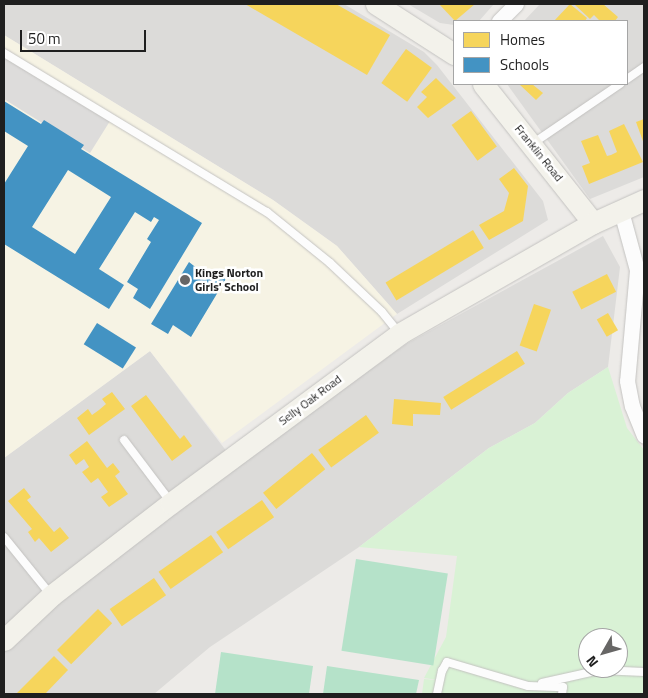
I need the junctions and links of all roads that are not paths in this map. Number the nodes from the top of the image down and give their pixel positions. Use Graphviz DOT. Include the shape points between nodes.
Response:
graph roads {
  1 [pos="376,4"];
  2 [pos="516,4"];
  3 [pos="500,20"];
  4 [pos="4,53"];
  5 [pos="453,53"];
  6 [pos="644,67"];
  7 [pos="628,78"];
  8 [pos="484,85"];
  9 [pos="619,85"];
  10 [pos="532,144"];
  11 [pos="644,200"];
  12 [pos="621,211"];
  13 [pos="593,223"];
  14 [pos="399,334"];
  15 [pos="644,436"];
  16 [pos="124,440"];
  17 [pos="171,502"];
  18 [pos="4,537"];
  19 [pos="52,595"];
  20 [pos="4,640"];
  21 [pos="644,672"];
  22 [pos="528,686"];
  23 [pos="438,694"];
  24 [pos="562,694"];
  1 -- 5 [label="street"];
  2 -- 3 [label="street"];
  4 -- 14 [label="lane" via="267,212 330,263 382,312"];
  6 -- 7 [label="lane"];
  8 -- 10 [label="street, Franklin Road"];
  9 -- 10 [label="lane"];
  10 -- 13 [label="street, Franklin Road"];
  11 -- 12 [label="street, Selly Oak Road"];
  12 -- 13 [label="street, Selly Oak Road"];
  12 -- 15 [label="street" via="637,270 627,381 632,406"];
  13 -- 14 [label="street, Selly Oak Road"];
  14 -- 17 [label="street, Selly Oak Road"];
  16 -- 17 [label="lane"];
  17 -- 19 [label="street, Selly Oak Road"];
  18 -- 19 [label="lane"];
  19 -- 20 [label="street, Selly Oak Road"];
  21 -- 22 [label="lane" via="600,670"];
  22 -- 23 [label="lane" via="447,662"];
  22 -- 24 [label="lane" via="563,687"];
}
